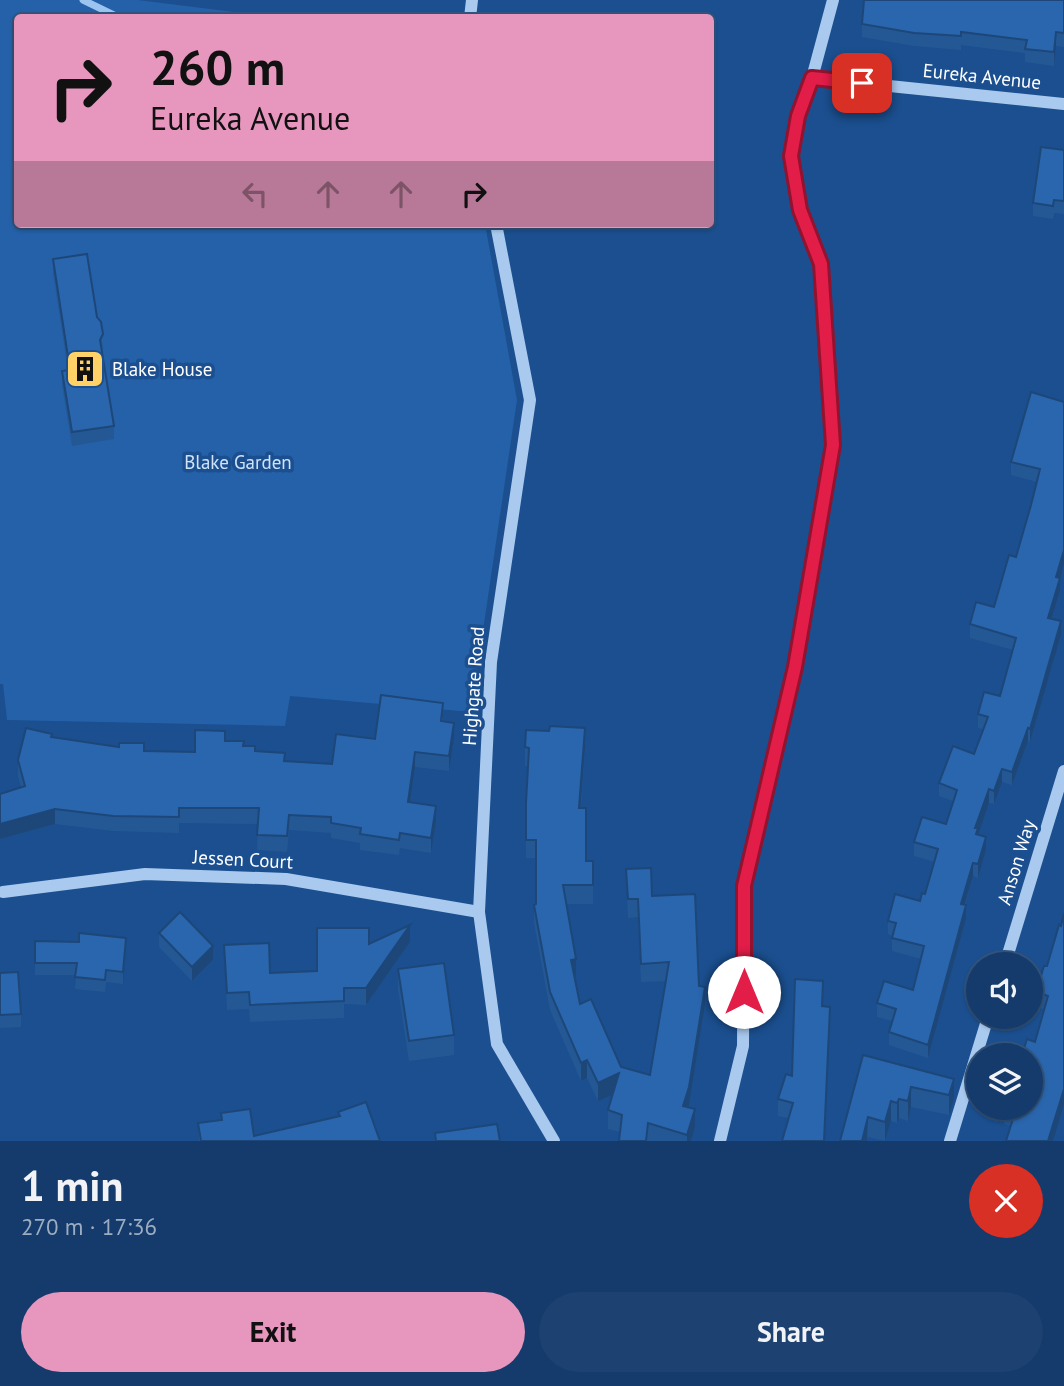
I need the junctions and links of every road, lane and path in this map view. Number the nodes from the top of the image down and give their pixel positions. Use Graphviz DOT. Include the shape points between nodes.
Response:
graph roads {
  1 [pos="833,0"];
  2 [pos="812,78"];
  3 [pos="1064,104"];
  4 [pos="497,228"];
  5 [pos="1064,771"];
  6 [pos="3,892"];
  7 [pos="479,912"];
  8 [pos="1009,952"];
  9 [pos="984,1029"];
  10 [pos="554,1141"];
  11 [pos="720,1141"];
  12 [pos="950,1141"];
  1 -- 2 [label="street"];
  2 -- 3 [label="street, Eureka Avenue"];
  2 -- 11 [label="street" via="798,116 791,156 800,210 821,264 833,445 795,667 744,886 743,1045"];
  4 -- 7 [label="street, Highgate Road" via="530,400 491,662"];
  5 -- 8 [label="street, Anson Way"];
  6 -- 7 [label="street, Jessen Court" via="145,874 286,879"];
  7 -- 10 [label="street, Highgate Road" via="497,1044"];
  9 -- 12 [label="street"];
}
